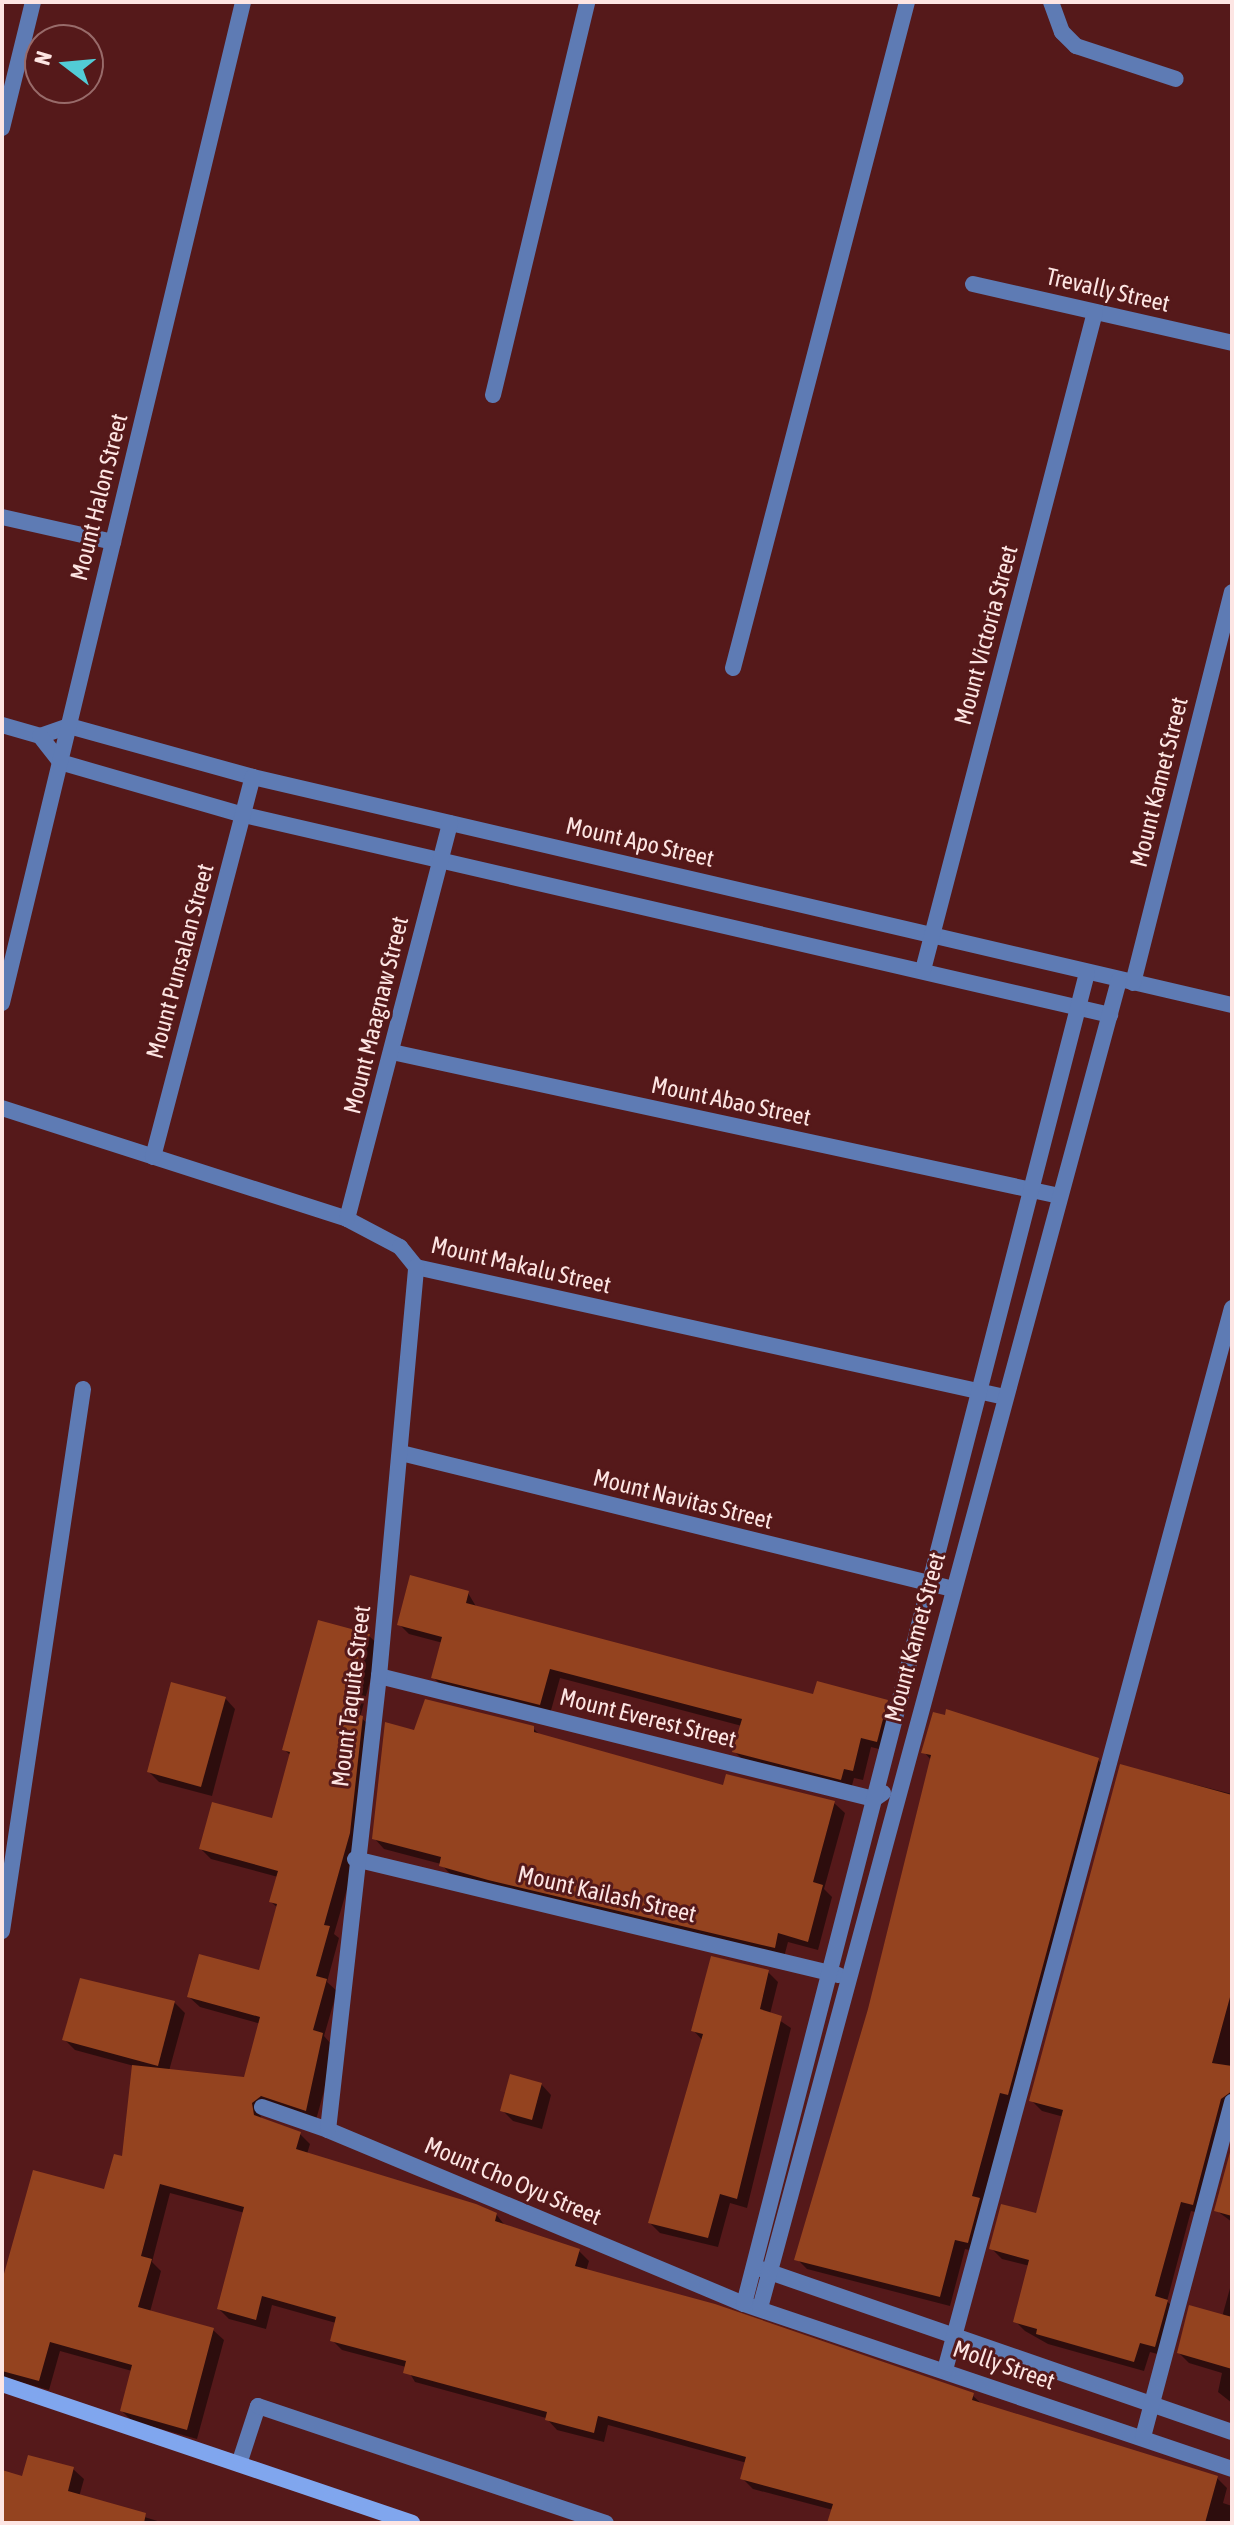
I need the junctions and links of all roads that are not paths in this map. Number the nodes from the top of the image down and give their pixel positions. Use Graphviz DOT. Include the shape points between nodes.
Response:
graph roads {
  1 [pos="33,2"];
  2 [pos="243,2"];
  3 [pos="587,2"];
  4 [pos="907,2"];
  5 [pos="1051,2"];
  6 [pos="1176,79"];
  7 [pos="2,128"];
  8 [pos="973,284"];
  9 [pos="1095,312"];
  10 [pos="1232,343"];
  11 [pos="493,395"];
  12 [pos="2,517"];
  13 [pos="113,542"];
  14 [pos="1232,592"];
  15 [pos="733,668"];
  16 [pos="2,725"];
  17 [pos="69,726"];
  18 [pos="40,736"];
  19 [pos="60,762"];
  20 [pos="253,777"];
  21 [pos="244,815"];
  22 [pos="450,823"];
  23 [pos="440,860"];
  24 [pos="932,935"];
  25 [pos="923,970"];
  26 [pos="1087,973"];
  27 [pos="1126,981"];
  28 [pos="2,1003"];
  29 [pos="1232,1005"];
  30 [pos="1078,1009"];
  31 [pos="1110,1015"];
  32 [pos="392,1052"];
  33 [pos="2,1108"];
  34 [pos="153,1157"];
  35 [pos="1030,1192"];
  36 [pos="1060,1196"];
  37 [pos="347,1219"];
  38 [pos="416,1267"];
  39 [pos="1232,1308"];
  40 [pos="83,1389"];
  41 [pos="979,1393"];
  42 [pos="1005,1397"];
  43 [pos="401,1453"];
  44 [pos="929,1585"];
  45 [pos="953,1589"];
  46 [pos="379,1676"];
  47 [pos="901,1781"];
  48 [pos="874,1799"];
  49 [pos="355,1859"];
  50 [pos="2,1931"];
  51 [pos="829,1972"];
  52 [pos="847,1977"];
  53 [pos="1232,2102"];
  54 [pos="262,2107"];
  55 [pos="328,2130"];
  56 [pos="753,2267"];
  57 [pos="770,2272"];
  58 [pos="752,2306"];
  59 [pos="957,2337"];
  60 [pos="945,2370"];
  61 [pos="2,2384"];
  62 [pos="1154,2405"];
  63 [pos="1232,2432"];
  64 [pos="1143,2437"];
  65 [pos="239,2464"];
  66 [pos="1232,2469"];
  67 [pos="412,2523"];
  68 [pos="606,2523"];
  1 -- 7 [label="street"];
  2 -- 13 [label="street, Mount Halon Street"];
  3 -- 11 [label="street"];
  4 -- 15 [label="street"];
  5 -- 6 [label="street" via="1062,32 1076,46"];
  8 -- 9 [label="street, Trevally Street"];
  9 -- 10 [label="street, Trevally Street"];
  9 -- 24 [label="street, Mount Victoria Street"];
  12 -- 13 [label="street"];
  13 -- 17 [label="street, Mount Halon Street"];
  14 -- 27 [label="street, Mount Kamet Street"];
  16 -- 18 [label="street"];
  17 -- 18 [label="street"];
  17 -- 19 [label="street, Mount Halon Street"];
  17 -- 20 [label="street, Mount Apo Street"];
  18 -- 19 [label="street"];
  19 -- 21 [label="street"];
  19 -- 28 [label="street, Mount Halon Street"];
  20 -- 21 [label="street, Mount Punsalan Street"];
  20 -- 22 [label="street, Mount Apo Street"];
  21 -- 23 [label="street"];
  21 -- 34 [label="street, Mount Punsalan Street"];
  22 -- 23 [label="street, Mount Maagnaw Street"];
  22 -- 24 [label="street, Mount Apo Street"];
  23 -- 25 [label="street"];
  23 -- 32 [label="street, Mount Maagnaw Street"];
  24 -- 25 [label="street, Mount Victoria Street"];
  24 -- 26 [label="street, Mount Apo Street"];
  25 -- 30 [label="street"];
  26 -- 27 [label="street, Mount Apo Street"];
  26 -- 30 [label="street, Mount Kamet Street"];
  27 -- 29 [label="street, Mount Apo Street"];
  27 -- 31 [label="street, Mount Kamet Street"];
  30 -- 31 [label="street"];
  30 -- 35 [label="street, Mount Kamet Street"];
  31 -- 36 [label="street, Mount Kamet Street"];
  32 -- 35 [label="street, Mount Abao Street"];
  32 -- 37 [label="street, Mount Maagnaw Street"];
  33 -- 34 [label="street, Mount Makalu Street"];
  34 -- 37 [label="street, Mount Makalu Street"];
  35 -- 36 [label="street, Mount Abao Street"];
  35 -- 41 [label="street, Mount Kamet Street"];
  36 -- 42 [label="street, Mount Kamet Street"];
  37 -- 38 [label="street, Mount Makalu Street" via="400,1247"];
  38 -- 41 [label="street, Mount Makalu Street"];
  38 -- 43 [label="street, Mount Taquite Street"];
  39 -- 59 [label="street"];
  40 -- 50 [label="street"];
  41 -- 42 [label="street, Mount Makalu Street"];
  41 -- 44 [label="street, Mount Kamet Street"];
  42 -- 45 [label="street, Mount Kamet Street"];
  43 -- 44 [label="street, Mount Navitas Street"];
  43 -- 46 [label="street, Mount Taquite Street"];
  44 -- 45 [label="street, Mount Navitas Street"];
  44 -- 48 [label="street, Mount Kamet Street"];
  45 -- 47 [label="street, Mount Kamet Street"];
  46 -- 48 [label="street, Mount Everest Street"];
  46 -- 49 [label="street, Mount Taquite Street"];
  47 -- 48 [label="street"];
  47 -- 52 [label="street, Mount Kamet Street"];
  48 -- 51 [label="street, Mount Kamet Street"];
  49 -- 51 [label="street, Mount Kailash Street"];
  49 -- 55 [label="street, Mount Taquite Street"];
  51 -- 52 [label="street, Mount Kailash Street"];
  51 -- 56 [label="street, Mount Kamet Street"];
  52 -- 57 [label="street, Mount Kamet Street"];
  53 -- 62 [label="street"];
  54 -- 55 [label="street, Mount Cho Oyu Street"];
  55 -- 58 [label="street, Mount Cho Oyu Street"];
  56 -- 57 [label="street, Molly Street"];
  56 -- 58 [label="street, Mount Kamet Street"];
  57 -- 58 [label="street, Mount Kamet Street"];
  57 -- 59 [label="street, Molly Street"];
  58 -- 60 [label="street, Molly Street"];
  59 -- 60 [label="street"];
  59 -- 62 [label="street, Molly Street"];
  60 -- 64 [label="street, Molly Street"];
  61 -- 65 [label="street"];
  62 -- 63 [label="street, Molly Street"];
  62 -- 64 [label="street"];
  64 -- 66 [label="street, Molly Street"];
  65 -- 67 [label="street"];
  65 -- 68 [label="street" via="258,2406"];
}
